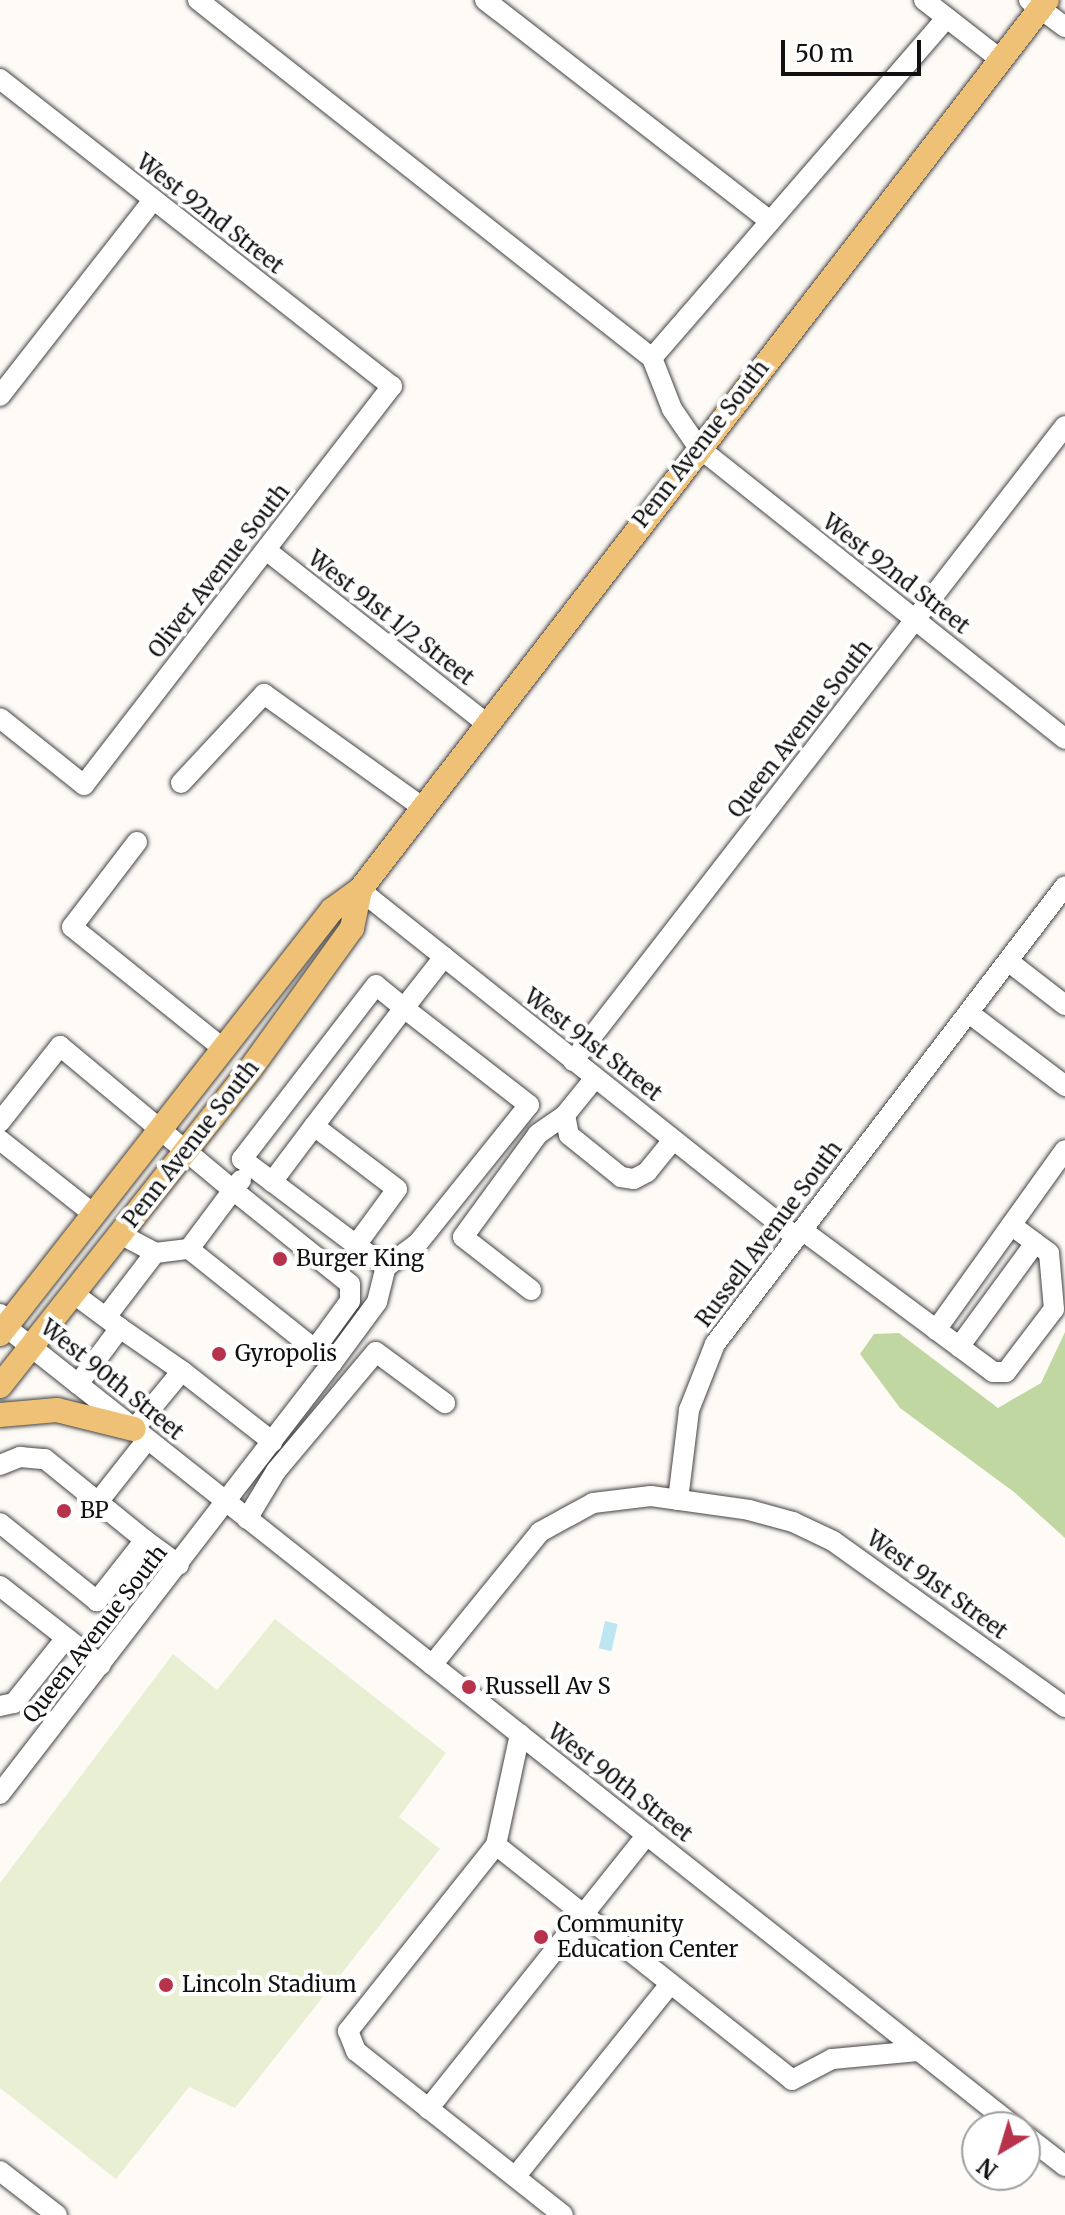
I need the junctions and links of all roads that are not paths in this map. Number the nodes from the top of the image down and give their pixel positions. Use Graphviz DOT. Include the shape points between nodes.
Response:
graph roads {
  1 [pos="198,0"];
  2 [pos="485,0"];
  3 [pos="924,0"];
  4 [pos="1039,3"];
  5 [pos="947,18"];
  6 [pos="1065,27"];
  7 [pos="1001,60"];
  8 [pos="0,79"];
  9 [pos="153,200"];
  10 [pos="770,221"];
  11 [pos="652,358"];
  12 [pos="392,386"];
  13 [pos="0,396"];
  14 [pos="1065,426"];
  15 [pos="698,447"];
  16 [pos="266,550"];
  17 [pos="915,620"];
  18 [pos="0,718"];
  19 [pos="486,723"];
  20 [pos="1065,739"];
  21 [pos="181,783"];
  22 [pos="422,807"];
  23 [pos="137,842"];
  24 [pos="1065,886"];
  25 [pos="360,890"];
  26 [pos="444,957"];
  27 [pos="1008,961"];
  28 [pos="1065,1005"];
  29 [pos="404,1008"];
  30 [pos="969,1013"];
  31 [pos="221,1047"];
  32 [pos="573,1061"];
  33 [pos="595,1078"];
  34 [pos="1065,1086"];
  35 [pos="565,1115"];
  36 [pos="0,1122"];
  37 [pos="159,1125"];
  38 [pos="314,1126"];
  39 [pos="0,1140"];
  40 [pos="673,1140"];
  41 [pos="1065,1150"];
  42 [pos="187,1151"];
  43 [pos="251,1166"];
  44 [pos="272,1182"];
  45 [pos="233,1190"];
  46 [pos="92,1213"];
  47 [pos="1011,1225"];
  48 [pos="799,1233"];
  49 [pos="120,1234"];
  50 [pos="1035,1243"];
  51 [pos="356,1245"];
  52 [pos="189,1249"];
  53 [pos="155,1253"];
  54 [pos="386,1267"];
  55 [pos="531,1290"];
  56 [pos="74,1294"];
  57 [pos="113,1323"];
  58 [pos="2,1325"];
  59 [pos="936,1330"];
  60 [pos="32,1347"];
  61 [pos="959,1347"];
  62 [pos="315,1349"];
  63 [pos="332,1363"];
  64 [pos="182,1371"];
  65 [pos="78,1384"];
  66 [pos="0,1386"];
  67 [pos="445,1403"];
  68 [pos="0,1415"];
  69 [pos="141,1434"];
  70 [pos="273,1442"];
  71 [pos="0,1465"];
  72 [pos="678,1500"];
  73 [pos="98,1502"];
  74 [pos="228,1504"];
  75 [pos="247,1519"];
  76 [pos="0,1523"];
  77 [pos="145,1540"];
  78 [pos="179,1565"];
  79 [pos="0,1586"];
  80 [pos="66,1638"];
  81 [pos="101,1665"];
  82 [pos="432,1665"];
  83 [pos="0,1706"];
  84 [pos="1065,1707"];
  85 [pos="520,1734"];
  86 [pos="0,1794"];
  87 [pos="647,1835"];
  88 [pos="496,1845"];
  89 [pos="583,1915"];
  90 [pos="670,1984"];
  91 [pos="919,2051"];
  92 [pos="428,2109"];
  93 [pos="995,2111"];
  94 [pos="1041,2147"];
  95 [pos="1065,2166"];
  96 [pos="0,2171"];
  97 [pos="515,2177"];
  98 [pos="57,2215"];
  99 [pos="563,2215"];
  1 -- 11 [label="street"];
  2 -- 10 [label="street"];
  3 -- 5 [label="street"];
  4 -- 6 [label="street"];
  4 -- 7 [label="main road, Penn Avenue South"];
  5 -- 7 [label="street"];
  5 -- 10 [label="street"];
  7 -- 15 [label="main road, Penn Avenue South"];
  8 -- 9 [label="street, West 92nd Street"];
  9 -- 12 [label="street, West 92nd Street"];
  9 -- 13 [label="street"];
  10 -- 11 [label="street"];
  11 -- 15 [label="street, West 92nd Street" via="672,409"];
  12 -- 16 [label="street, Oliver Avenue South"];
  14 -- 17 [label="street, Queen Avenue South"];
  15 -- 17 [label="street, West 92nd Street"];
  15 -- 19 [label="main road, Penn Avenue South"];
  16 -- 18 [label="street, Oliver Avenue South" via="84,785"];
  16 -- 19 [label="street, West 91st 1/2 Street"];
  17 -- 20 [label="street, West 92nd Street"];
  17 -- 32 [label="street, Queen Avenue South"];
  19 -- 22 [label="main road, Penn Avenue South"];
  21 -- 22 [label="street" via="264,694"];
  22 -- 25 [label="main road, Penn Avenue South"];
  23 -- 31 [label="street" via="72,927"];
  24 -- 27 [label="street, Russell Avenue South"];
  25 -- 26 [label="street, West 91st Street"];
  25 -- 31 [label="main road, Penn Avenue South" via="332,910"];
  25 -- 42 [label="main road, Penn Avenue South" via="352,928"];
  26 -- 29 [label="street"];
  26 -- 32 [label="street, West 91st Street"];
  27 -- 28 [label="street"];
  27 -- 30 [label="street, Russell Avenue South"];
  29 -- 38 [label="street"];
  29 -- 43 [label="street" via="376,985 242,1159"];
  29 -- 54 [label="street" via="529,1105 418,1243"];
  30 -- 34 [label="street"];
  30 -- 48 [label="street, Russell Avenue South"];
  31 -- 37 [label="main road, Penn Avenue South"];
  32 -- 33 [label="street, West 91st Street"];
  33 -- 35 [label="street"];
  33 -- 40 [label="street, West 91st Street"];
  35 -- 40 [label="street" via="569,1135 621,1177 634,1179 647,1172"];
  35 -- 55 [label="street" via="538,1134 463,1237"];
  36 -- 37 [label="street" via="60,1046"];
  37 -- 42 [label="street"];
  37 -- 46 [label="main road, Penn Avenue South"];
  38 -- 44 [label="street"];
  38 -- 51 [label="street" via="397,1189"];
  39 -- 46 [label="street"];
  40 -- 48 [label="street, West 91st Street"];
  41 -- 47 [label="street"];
  42 -- 45 [label="street"];
  42 -- 49 [label="main road, Penn Avenue South"];
  43 -- 44 [label="street"];
  43 -- 45 [label="street"];
  44 -- 51 [label="street"];
  45 -- 52 [label="street"];
  45 -- 62 [label="street" via="350,1284 350,1301"];
  46 -- 58 [label="main road, Penn Avenue South"];
  47 -- 50 [label="street"];
  47 -- 59 [label="street"];
  48 -- 59 [label="street, West 91st Street"];
  48 -- 72 [label="street, Russell Avenue South" via="722,1334 698,1376"];
  49 -- 53 [label="street"];
  49 -- 56 [label="main road, Penn Avenue South"];
  50 -- 61 [label="street"];
  50 -- 61 [label="street, West 91st Street" via="1049,1253 1054,1309 1018,1363 1006,1372 993,1372"];
  51 -- 54 [label="street"];
  52 -- 53 [label="street"];
  52 -- 62 [label="street"];
  53 -- 57 [label="street"];
  54 -- 63 [label="street, Queen Avenue South" via="377,1302"];
  56 -- 57 [label="street"];
  56 -- 60 [label="main road, Penn Avenue South"];
  57 -- 64 [label="street"];
  57 -- 65 [label="street"];
  58 -- 60 [label="street, West 90th Street"];
  59 -- 61 [label="street, West 91st Street"];
  60 -- 65 [label="street, West 90th Street"];
  60 -- 66 [label="main road, Penn Avenue South"];
  62 -- 63 [label="street"];
  63 -- 70 [label="street, Queen Avenue South"];
  64 -- 69 [label="street"];
  64 -- 70 [label="street"];
  65 -- 69 [label="street, West 90th Street"];
  67 -- 75 [label="street" via="376,1352 276,1471"];
  68 -- 69 [label="main road" via="57,1410"];
  69 -- 73 [label="street"];
  69 -- 74 [label="street, West 90th Street"];
  70 -- 74 [label="street, Queen Avenue South"];
  71 -- 73 [label="street" via="20,1457 45,1459"];
  72 -- 82 [label="street" via="621,1497 564,1515 540,1532"];
  72 -- 84 [label="street, West 91st Street" via="749,1510 833,1541"];
  73 -- 77 [label="street"];
  74 -- 75 [label="street, West 90th Street"];
  74 -- 78 [label="street, Queen Avenue South"];
  75 -- 82 [label="street, West 90th Street"];
  76 -- 77 [label="street" via="97,1601"];
  77 -- 78 [label="street"];
  78 -- 81 [label="street, Queen Avenue South"];
  79 -- 80 [label="street"];
  80 -- 81 [label="street"];
  80 -- 83 [label="street" via="14,1703"];
  81 -- 86 [label="street, Queen Avenue South"];
  82 -- 85 [label="street, West 90th Street"];
  85 -- 87 [label="street, West 90th Street"];
  85 -- 88 [label="street"];
  87 -- 89 [label="street"];
  87 -- 91 [label="street, West 90th Street"];
  88 -- 89 [label="street"];
  88 -- 92 [label="street" via="348,2031 356,2051"];
  89 -- 90 [label="street"];
  89 -- 92 [label="street"];
  90 -- 91 [label="street" via="792,2080 832,2059"];
  90 -- 97 [label="street"];
  91 -- 93 [label="street, West 90th Street"];
  92 -- 97 [label="street"];
  94 -- 95 [label="street"];
  96 -- 98 [label="street"];
  97 -- 99 [label="street"];
}
